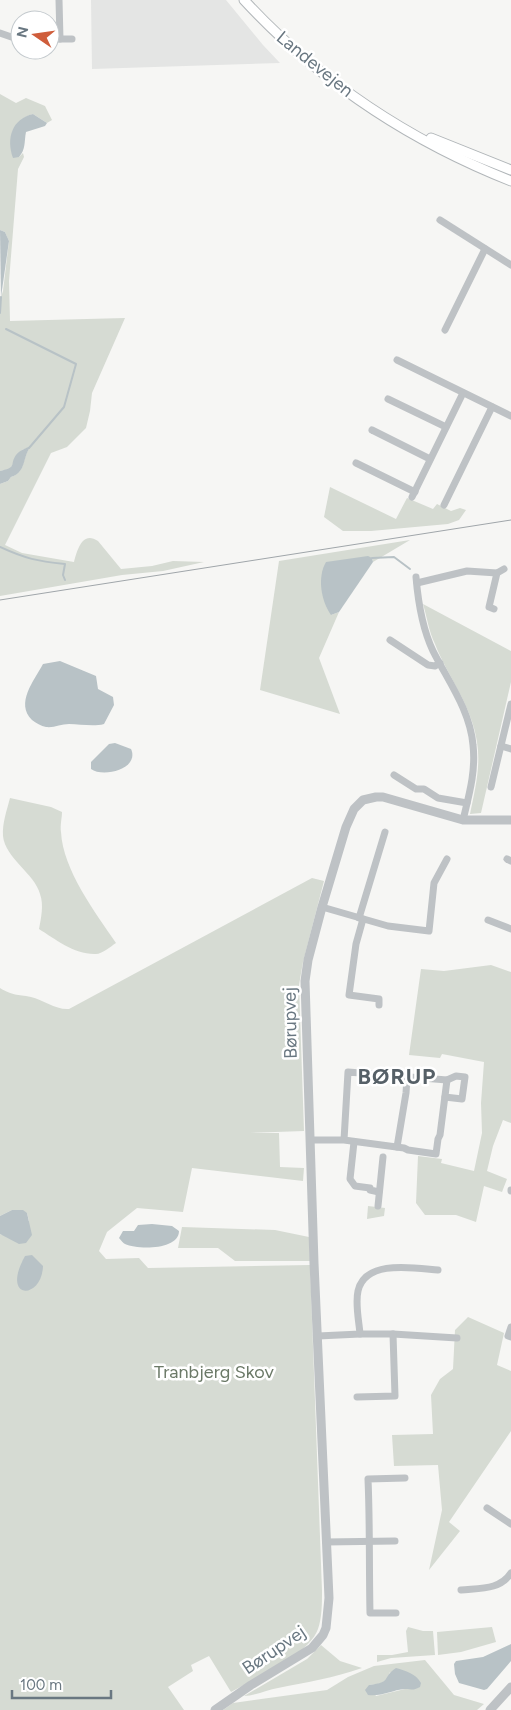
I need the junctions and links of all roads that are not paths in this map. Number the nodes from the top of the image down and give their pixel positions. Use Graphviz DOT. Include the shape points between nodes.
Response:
graph roads {
  1 [pos="245,0"];
  2 [pos="60,39"];
  3 [pos="72,39"];
  4 [pos="392,120"];
  5 [pos="511,170"];
  6 [pos="511,181"];
  7 [pos="440,220"];
  8 [pos="485,250"];
  9 [pos="511,266"];
  10 [pos="445,330"];
  11 [pos="397,360"];
  12 [pos="463,392"];
  13 [pos="388,398"];
  14 [pos="492,406"];
  15 [pos="511,416"];
  16 [pos="446,427"];
  17 [pos="372,430"];
  18 [pos="430,459"];
  19 [pos="356,463"];
  20 [pos="444,505"];
  21 [pos="504,569"];
  22 [pos="497,573"];
  23 [pos="494,609"];
  24 [pos="390,640"];
  25 [pos="440,664"];
  26 [pos="511,704"];
  27 [pos="501,746"];
  28 [pos="511,748"];
  29 [pos="394,775"];
  30 [pos="491,787"];
  31 [pos="467,803"];
  32 [pos="463,820"];
  33 [pos="511,820"];
  34 [pos="385,832"];
  35 [pos="447,859"];
  36 [pos="322,907"];
  37 [pos="361,919"];
  38 [pos="488,920"];
  39 [pos="511,929"];
  40 [pos="379,1005"];
  41 [pos="407,1078"];
  42 [pos="447,1080"];
  43 [pos="445,1097"];
  44 [pos="310,1140"];
  45 [pos="344,1140"];
  46 [pos="354,1142"];
  47 [pos="397,1147"];
  48 [pos="383,1157"];
  49 [pos="379,1192"];
  50 [pos="378,1206"];
  51 [pos="438,1270"];
  52 [pos="511,1327"];
  53 [pos="360,1334"];
  54 [pos="393,1334"];
  55 [pos="318,1336"];
  56 [pos="511,1337"];
  57 [pos="457,1338"];
  58 [pos="357,1397"];
  59 [pos="405,1478"];
  60 [pos="487,1508"];
  61 [pos="511,1524"];
  62 [pos="369,1541"];
  63 [pos="395,1541"];
  64 [pos="326,1542"];
  65 [pos="511,1573"];
  66 [pos="461,1590"];
  67 [pos="396,1613"];
  68 [pos="511,1687"];
  69 [pos="215,1710"];
  70 [pos="490,1710"];
  1 -- 4 [label="main road, Landevejen" via="311,64"];
  2 -- 3 [label="street"];
  4 -- 5 [label="main road, Landevejen"];
  4 -- 6 [label="main road, Landevejen" via="451,155"];
  7 -- 8 [label="street"];
  8 -- 9 [label="street"];
  8 -- 10 [label="street"];
  11 -- 12 [label="street"];
  12 -- 14 [label="street"];
  12 -- 16 [label="street"];
  13 -- 16 [label="street"];
  14 -- 15 [label="street"];
  14 -- 20 [label="street"];
  16 -- 18 [label="street"];
  17 -- 18 [label="street"];
  18 -- 19 [label="street" via="413,494"];
  21 -- 22 [label="street"];
  22 -- 23 [label="street" via="489,607"];
  22 -- 25 [label="street" via="467,571 416,580 426,632"];
  24 -- 25 [label="street" via="428,665"];
  25 -- 31 [label="street" via="463,706 472,736 474,775"];
  26 -- 27 [label="street"];
  27 -- 28 [label="street"];
  27 -- 30 [label="street"];
  29 -- 31 [label="street" via="438,798"];
  31 -- 32 [label="street"];
  32 -- 33 [label="street, Børupvej"];
  32 -- 36 [label="street, Børupvej" via="383,797 363,800 354,809 346,827"];
  34 -- 37 [label="street"];
  35 -- 37 [label="street" via="434,883 429,931"];
  36 -- 37 [label="street"];
  36 -- 44 [label="street, Børupvej" via="305,981"];
  37 -- 40 [label="street" via="349,995 380,999"];
  38 -- 39 [label="street"];
  41 -- 42 [label="street"];
  41 -- 45 [label="street" via="348,1072"];
  41 -- 47 [label="street"];
  42 -- 43 [label="street"];
  42 -- 43 [label="street" via="465,1077 462,1099"];
  43 -- 47 [label="street" via="436,1154"];
  44 -- 45 [label="street"];
  44 -- 55 [label="street, Børupvej"];
  45 -- 46 [label="street"];
  46 -- 47 [label="street"];
  46 -- 49 [label="street" via="350,1179 355,1186"];
  48 -- 49 [label="street"];
  49 -- 50 [label="street"];
  51 -- 53 [label="street" via="394,1267 378,1270 366,1277 358,1293"];
  52 -- 56 [label="street" via="508,1336"];
  53 -- 54 [label="street"];
  53 -- 55 [label="street"];
  54 -- 57 [label="street"];
  54 -- 58 [label="street" via="395,1396"];
  55 -- 64 [label="street, Børupvej"];
  59 -- 62 [label="street" via="368,1480"];
  60 -- 61 [label="street"];
  62 -- 63 [label="street"];
  62 -- 64 [label="street"];
  62 -- 67 [label="street" via="370,1613"];
  64 -- 69 [label="street, Børupvej" via="329,1609 326,1628 318,1642"];
  65 -- 66 [label="street" via="499,1585"];
  68 -- 70 [label="street"];
}
